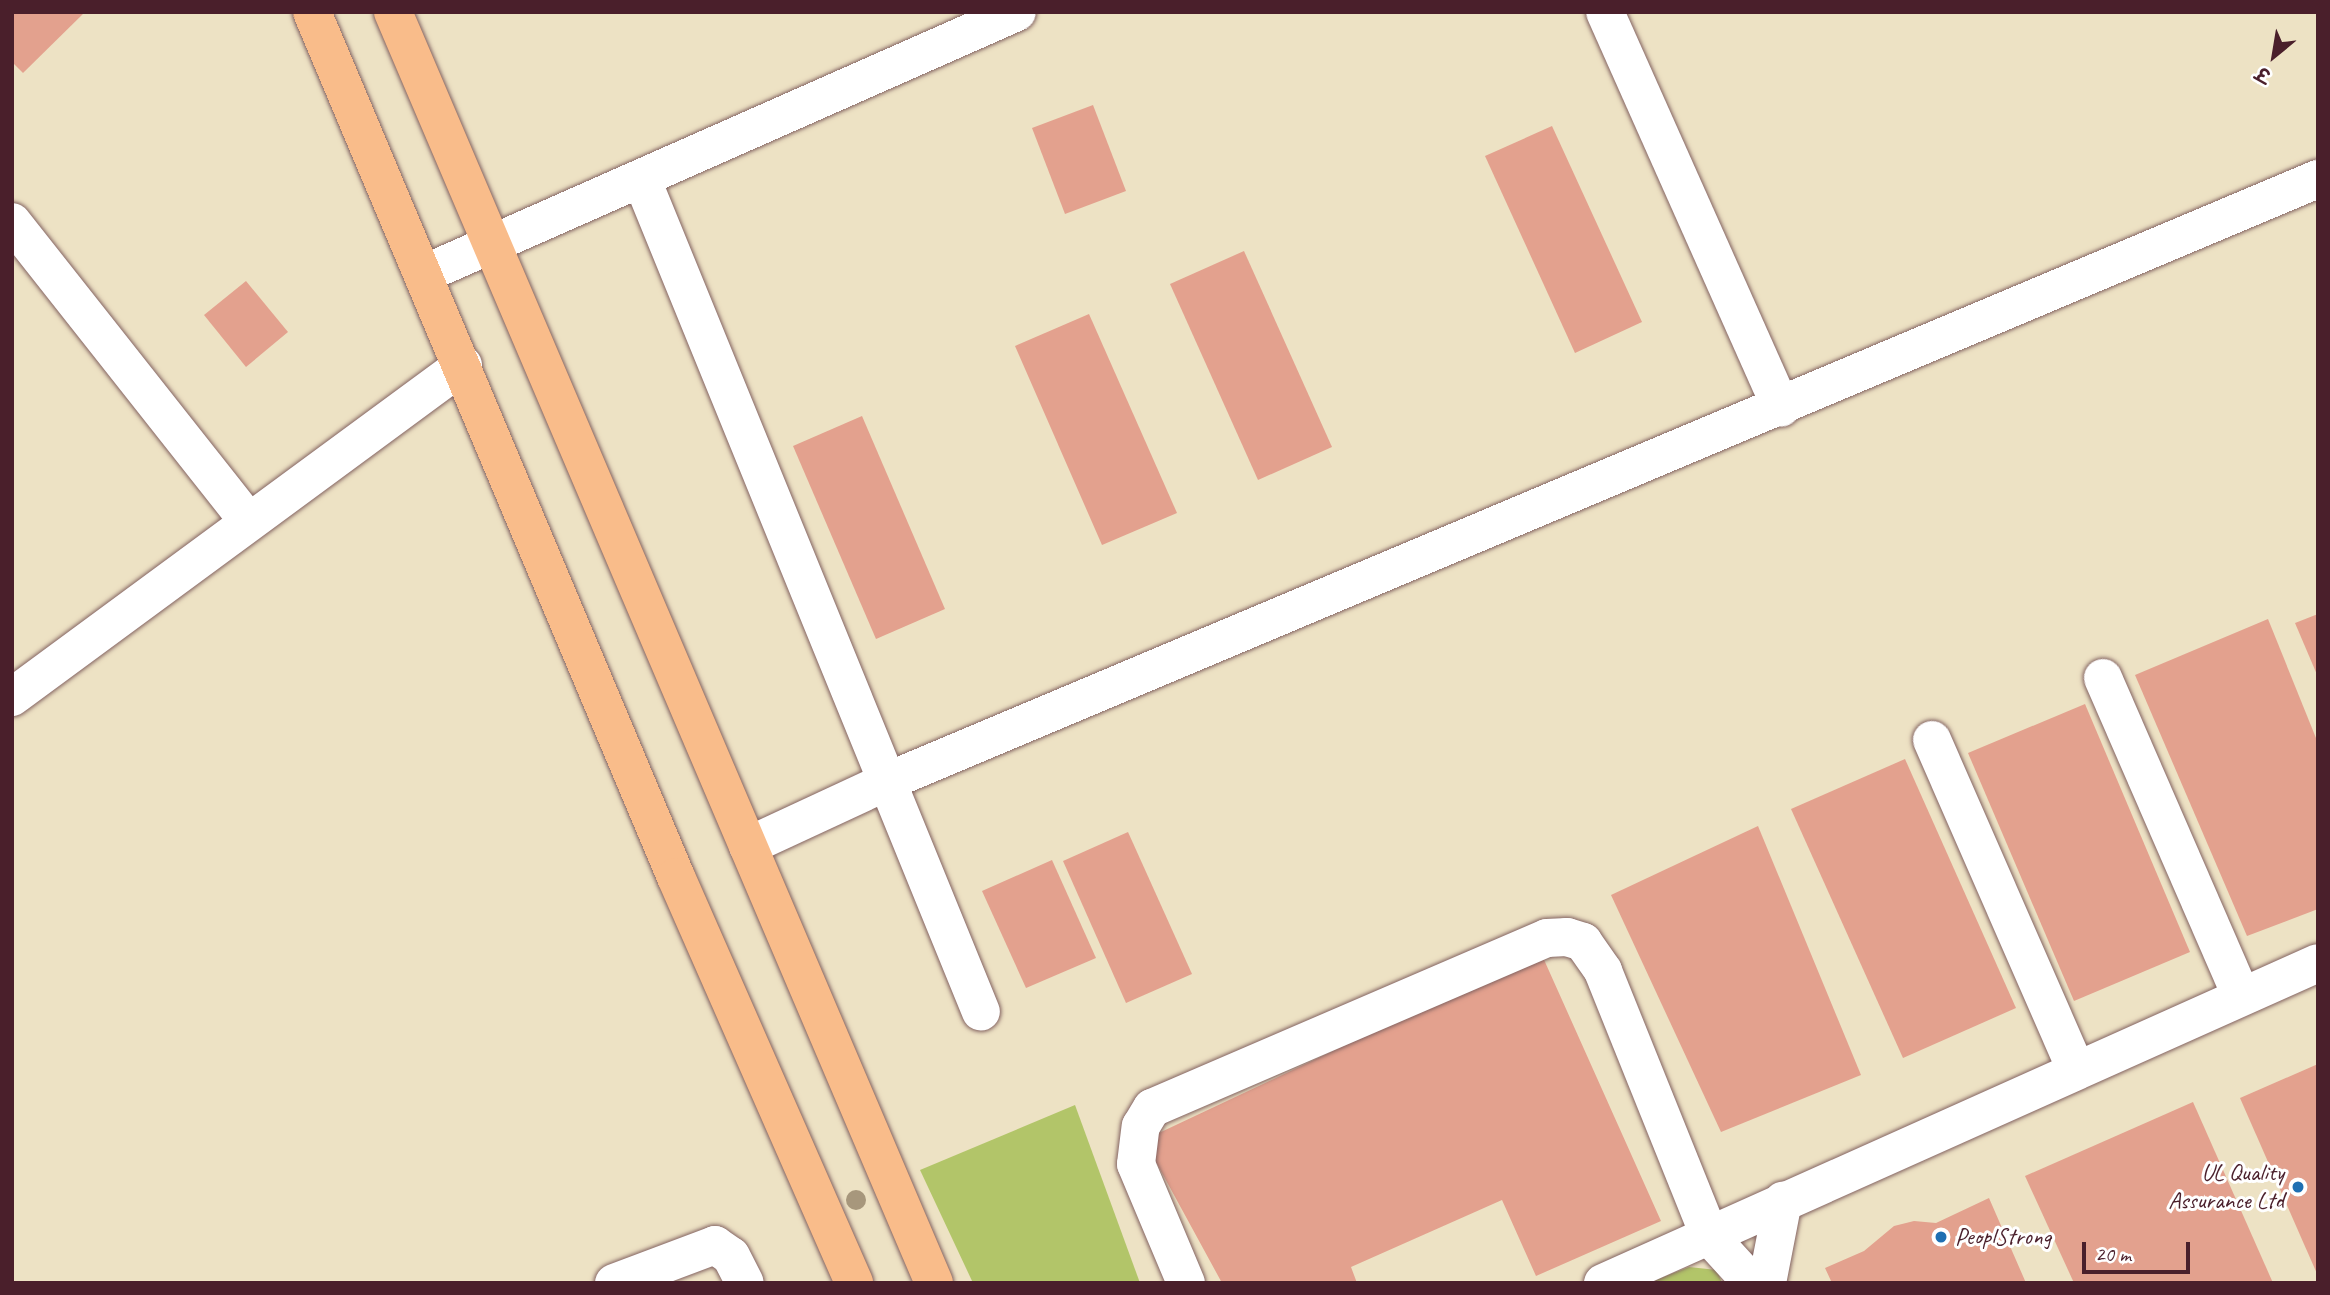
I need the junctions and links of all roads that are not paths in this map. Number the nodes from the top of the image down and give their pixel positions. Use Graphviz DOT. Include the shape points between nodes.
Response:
graph roads {
  1 [pos="312,12"];
  2 [pos="393,12"];
  3 [pos="1017,12"];
  4 [pos="1605,12"];
  5 [pos="2318,179"];
  6 [pos="642,180"];
  7 [pos="12,222"];
  8 [pos="493,246"];
  9 [pos="424,274"];
  10 [pos="463,365"];
  11 [pos="1781,408"];
  12 [pos="249,522"];
  13 [pos="2103,678"];
  14 [pos="12,697"];
  15 [pos="1932,740"];
  16 [pos="886,782"];
  17 [pos="748,846"];
  18 [pos="2318,963"];
  19 [pos="2241,995"];
  20 [pos="981,1012"];
  21 [pos="2075,1068"];
  22 [pos="1783,1200"];
  23 [pos="1710,1237"];
  24 [pos="614,1283"];
  25 [pos="745,1283"];
  26 [pos="854,1283"];
  27 [pos="934,1283"];
  28 [pos="1186,1283"];
  29 [pos="1602,1283"];
  30 [pos="1752,1283"];
  31 [pos="1767,1283"];
  1 -- 9 [label="main road"];
  2 -- 8 [label="main road"];
  3 -- 6 [label="street"];
  4 -- 11 [label="street"];
  5 -- 11 [label="street"];
  6 -- 8 [label="street"];
  6 -- 16 [label="street"];
  7 -- 12 [label="street"];
  8 -- 9 [label="street"];
  8 -- 17 [label="main road"];
  9 -- 10 [label="main road"];
  10 -- 12 [label="street"];
  10 -- 26 [label="main road" via="676,877"];
  11 -- 16 [label="street"];
  12 -- 14 [label="street"];
  13 -- 19 [label="street"];
  15 -- 21 [label="street"];
  16 -- 17 [label="street"];
  16 -- 20 [label="street"];
  17 -- 27 [label="main road"];
  18 -- 19 [label="street"];
  19 -- 21 [label="street"];
  21 -- 22 [label="street"];
  22 -- 23 [label="street"];
  22 -- 31 [label="street"];
  23 -- 28 [label="street" via="1594,956 1583,942 1546,938 1152,1108 1141,1126 1136,1164"];
  23 -- 29 [label="street"];
  23 -- 30 [label="street"];
  24 -- 25 [label="street" via="715,1245 731,1256"];
}
